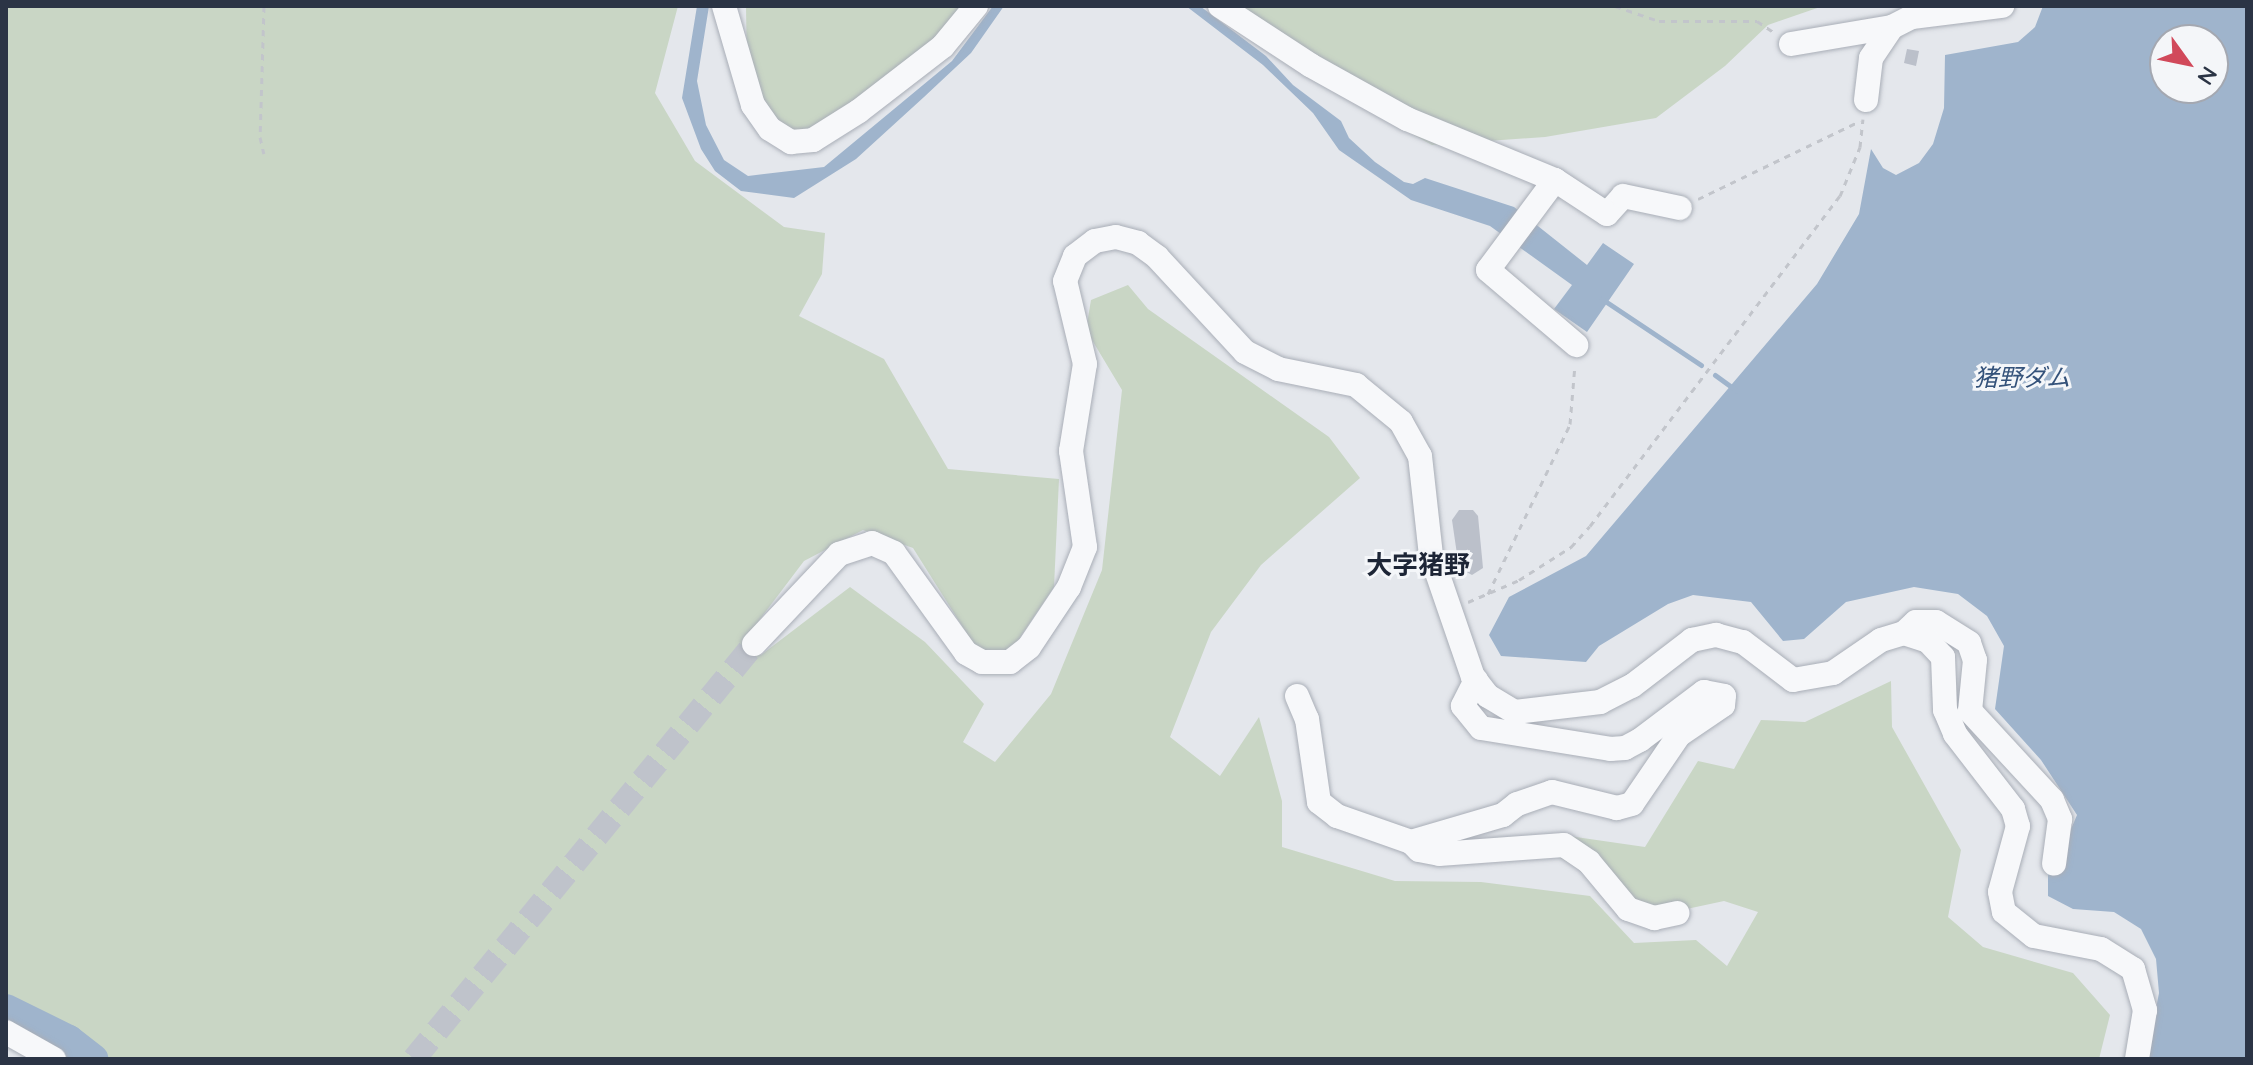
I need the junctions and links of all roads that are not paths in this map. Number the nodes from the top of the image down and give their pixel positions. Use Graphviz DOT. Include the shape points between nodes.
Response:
graph roads {
  1 [pos="724,6"];
  2 [pos="976,6"];
  3 [pos="1220,6"];
  4 [pos="2002,6"];
  5 [pos="1892,27"];
  6 [pos="1791,44"];
  7 [pos="1864,110"];
  8 [pos="1555,180"];
  9 [pos="1680,208"];
  10 [pos="1576,345"];
  11 [pos="1904,633"];
  12 [pos="754,644"];
  13 [pos="1476,680"];
  14 [pos="1297,696"];
  15 [pos="1411,842"];
  16 [pos="2054,864"];
  17 [pos="1677,913"];
  18 [pos="6,1032"];
  19 [pos="54,1059"];
  20 [pos="2137,1059"];
  1 -- 2 [label="street" via="753,105 770,129 791,142 813,140 859,111 943,46"];
  3 -- 8 [label="street" via="1407,119"];
  4 -- 5 [label="street" via="1912,17"];
  5 -- 6 [label="street"];
  5 -- 7 [label="street" via="1871,58"];
  8 -- 9 [label="street" via="1607,214 1623,196"];
  8 -- 10 [label="street" via="1488,270"];
  11 -- 13 [label="street" via="1881,640 1833,673 1793,680 1743,642 1716,635 1692,640 1632,686 1600,702 1515,712"];
  11 -- 16 [label="street" via="1916,622 1936,622 1969,643 1975,660 1970,711 2052,800 2060,819"];
  11 -- 20 [label="street" via="1928,641 1943,657 1945,710 1955,734 2013,809 2018,826 2000,892 2004,912 2034,936 2101,949 2133,969 2145,1010"];
  12 -- 13 [label="street" via="839,554 872,543 894,553 966,653 982,662 1010,662 1029,647 1069,587 1085,547 1071,451 1085,364 1065,281 1075,256 1095,241 1116,237 1157,257 1245,352 1278,369 1356,385 1401,422 1420,456 1431,555"];
  13 -- 15 [label="street" via="1463,706 1481,728 1610,749 1640,740 1704,692 1724,696 1723,705 1679,735 1632,804 1617,808 1552,792 1517,804 1503,815"];
  14 -- 15 [label="street" via="1307,719 1319,802 1337,816"];
  15 -- 17 [label="street" via="1439,854 1564,845 1589,862 1628,909 1654,918"];
  18 -- 19 [label="street"];
}
